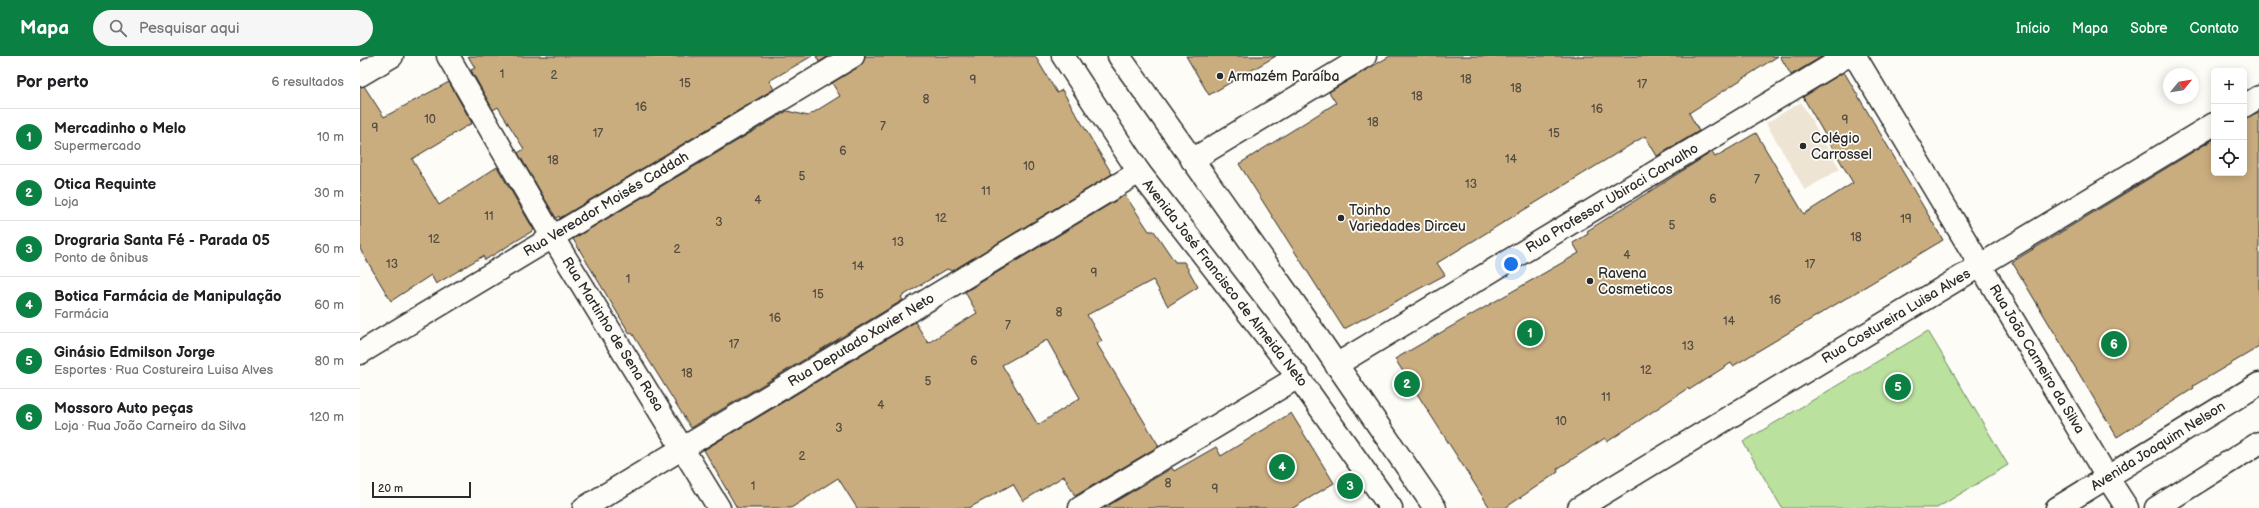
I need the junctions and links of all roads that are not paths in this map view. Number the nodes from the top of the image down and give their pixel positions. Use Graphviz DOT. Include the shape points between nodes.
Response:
graph roads {
  1 [pos="392,56"];
  2 [pos="448,56"];
  3 [pos="853,56"];
  4 [pos="1063,56"];
  5 [pos="1118,56"];
  6 [pos="1365,56"];
  7 [pos="1847,56"];
  8 [pos="1855,56"];
  9 [pos="360,75"];
  10 [pos="2259,97"];
  11 [pos="2247,104"];
  12 [pos="2211,126"];
  13 [pos="1192,160"];
  14 [pos="1139,172"];
  15 [pos="552,236"];
  16 [pos="1980,266"];
  17 [pos="360,353"];
  18 [pos="1336,365"];
  19 [pos="1298,377"];
  20 [pos="2259,384"];
  21 [pos="2259,443"];
  22 [pos="683,448"];
  23 [pos="2107,477"];
  24 [pos="584,508"];
  25 [pos="719,508"];
  26 [pos="1080,508"];
  27 [pos="1391,508"];
  28 [pos="1435,508"];
  29 [pos="1579,508"];
  30 [pos="2057,508"];
  31 [pos="2126,508"];
  32 [pos="2156,508"];
  1 -- 9 [label="street"];
  2 -- 15 [label="street, Rua Martinho de Sena Rosa"];
  3 -- 15 [label="street, Rua Vereador Moisés Caddah"];
  4 -- 14 [label="street, Avenida José Francisco de Almeida Neto"];
  5 -- 13 [label="street"];
  6 -- 13 [label="street"];
  7 -- 18 [label="street, Rua Professor Ubiraci Carvalho"];
  8 -- 16 [label="street, Rua João Carneiro da Silva"];
  10 -- 11 [label="street"];
  12 -- 16 [label="street, Rua Costureira Luisa Alves"];
  13 -- 18 [label="street"];
  14 -- 19 [label="street, Avenida José Francisco de Almeida Neto"];
  14 -- 22 [label="street, Rua Deputado Xavier Neto"];
  15 -- 17 [label="street, Rua Vereador Moisés Caddah"];
  15 -- 22 [label="street, Rua Martinho de Sena Rosa"];
  16 -- 23 [label="street, Rua João Carneiro da Silva"];
  16 -- 29 [label="street, Rua Costureira Luisa Alves"];
  18 -- 28 [label="street"];
  19 -- 26 [label="street"];
  19 -- 27 [label="street, Avenida José Francisco de Almeida Neto"];
  20 -- 23 [label="street, Avenida Joaquim Nelson"];
  21 -- 32 [label="street"];
  22 -- 24 [label="street, Rua Deputado Xavier Neto"];
  22 -- 25 [label="street, Rua Martinho de Sena Rosa"];
  23 -- 30 [label="street, Avenida Joaquim Nelson"];
  23 -- 31 [label="street, Rua João Carneiro da Silva"];
}
